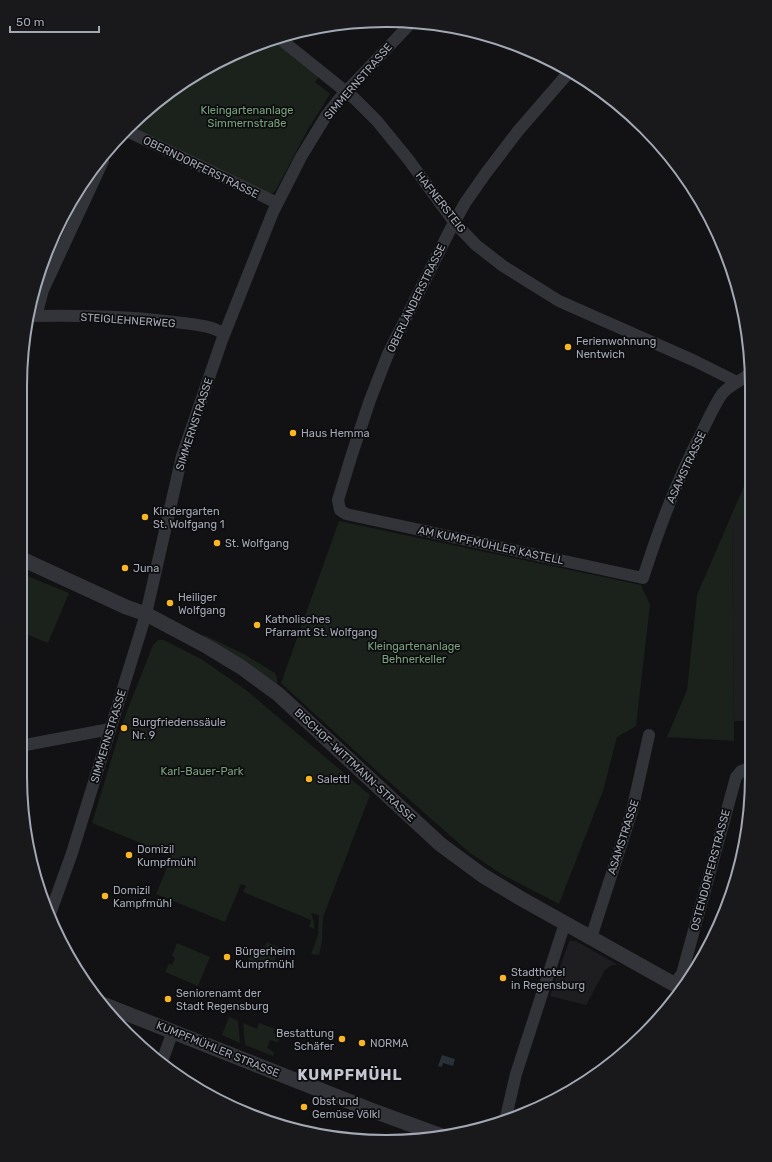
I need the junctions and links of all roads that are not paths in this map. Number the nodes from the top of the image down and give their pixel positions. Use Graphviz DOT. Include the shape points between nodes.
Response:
graph roads {
  1 [pos="406,28"];
  2 [pos="284,42"];
  3 [pos="566,75"];
  4 [pos="346,91"];
  5 [pos="131,133"];
  6 [pos="98,171"];
  7 [pos="277,203"];
  8 [pos="454,222"];
  9 [pos="35,310"];
  10 [pos="34,316"];
  11 [pos="224,334"];
  12 [pos="745,377"];
  13 [pos="737,382"];
  14 [pos="340,510"];
  15 [pos="27,561"];
  16 [pos="643,578"];
  17 [pos="146,614"];
  18 [pos="110,729"];
  19 [pos="649,735"];
  20 [pos="27,745"];
  21 [pos="745,770"];
  22 [pos="52,908"];
  23 [pos="565,923"];
  24 [pos="591,938"];
  25 [pos="677,986"];
  26 [pos="111,1007"];
  27 [pos="173,1031"];
  28 [pos="163,1058"];
  29 [pos="507,1114"];
  30 [pos="432,1132"];
  1 -- 4 [label="street, SIMMERNSTRASSE"];
  2 -- 4 [label="street, HAFNERSTEIG"];
  3 -- 8 [label="street, OBERLÄNDERSTRASSE" via="518,131 486,173"];
  4 -- 7 [label="street, SIMMERNSTRASSE" via="313,136"];
  4 -- 8 [label="street, HAFNERSTEIG" via="377,121"];
  5 -- 7 [label="street, OBERNDORFERSTRASSE"];
  6 -- 9 [label="street"];
  7 -- 11 [label="street, SIMMERNSTRASSE"];
  8 -- 13 [label="street, HAFNERSTEIG" via="476,245 502,266 559,301"];
  8 -- 14 [label="street, OBERLÄNDERSTRASSE" via="388,354 352,454 338,500"];
  10 -- 11 [label="street, STEIGLEHNERWEG" via="153,320 198,326 218,330"];
  11 -- 17 [label="street, SIMMERNSTRASSE" via="182,456"];
  12 -- 13 [label="street, ASAMSTRASSE"];
  13 -- 16 [label="street, ASAMSTRASSE" via="722,395 685,465 663,518"];
  14 -- 16 [label="street, AM KUMPFMÜHLER KASTELL" via="346,514"];
  15 -- 17 [label="street, BISCHOF-WITTMANN-STRASSE"];
  17 -- 18 [label="street, SIMMERNSTRASSE"];
  17 -- 23 [label="street, BISCHOF-WITTMANN-STRASSE" via="241,667 278,694 440,844 482,875"];
  18 -- 20 [label="street"];
  18 -- 22 [label="street, SIMMERNSTRASSE"];
  19 -- 24 [label="street, ASAMSTRASSE" via="632,811"];
  21 -- 25 [label="street, OSTENDORFERSTRASSE" via="736,777"];
  23 -- 24 [label="street, BISCHOF-WITTMANN-STRASSE"];
  23 -- 29 [label="street" via="516,1074"];
  24 -- 25 [label="street, BISCHOF-WITTMANN-STRASSE"];
  26 -- 27 [label="street, KUMPFMÜHLER STRASSE"];
  27 -- 28 [label="street"];
  27 -- 30 [label="street, KUMPFMÜHLER STRASSE"];
}
